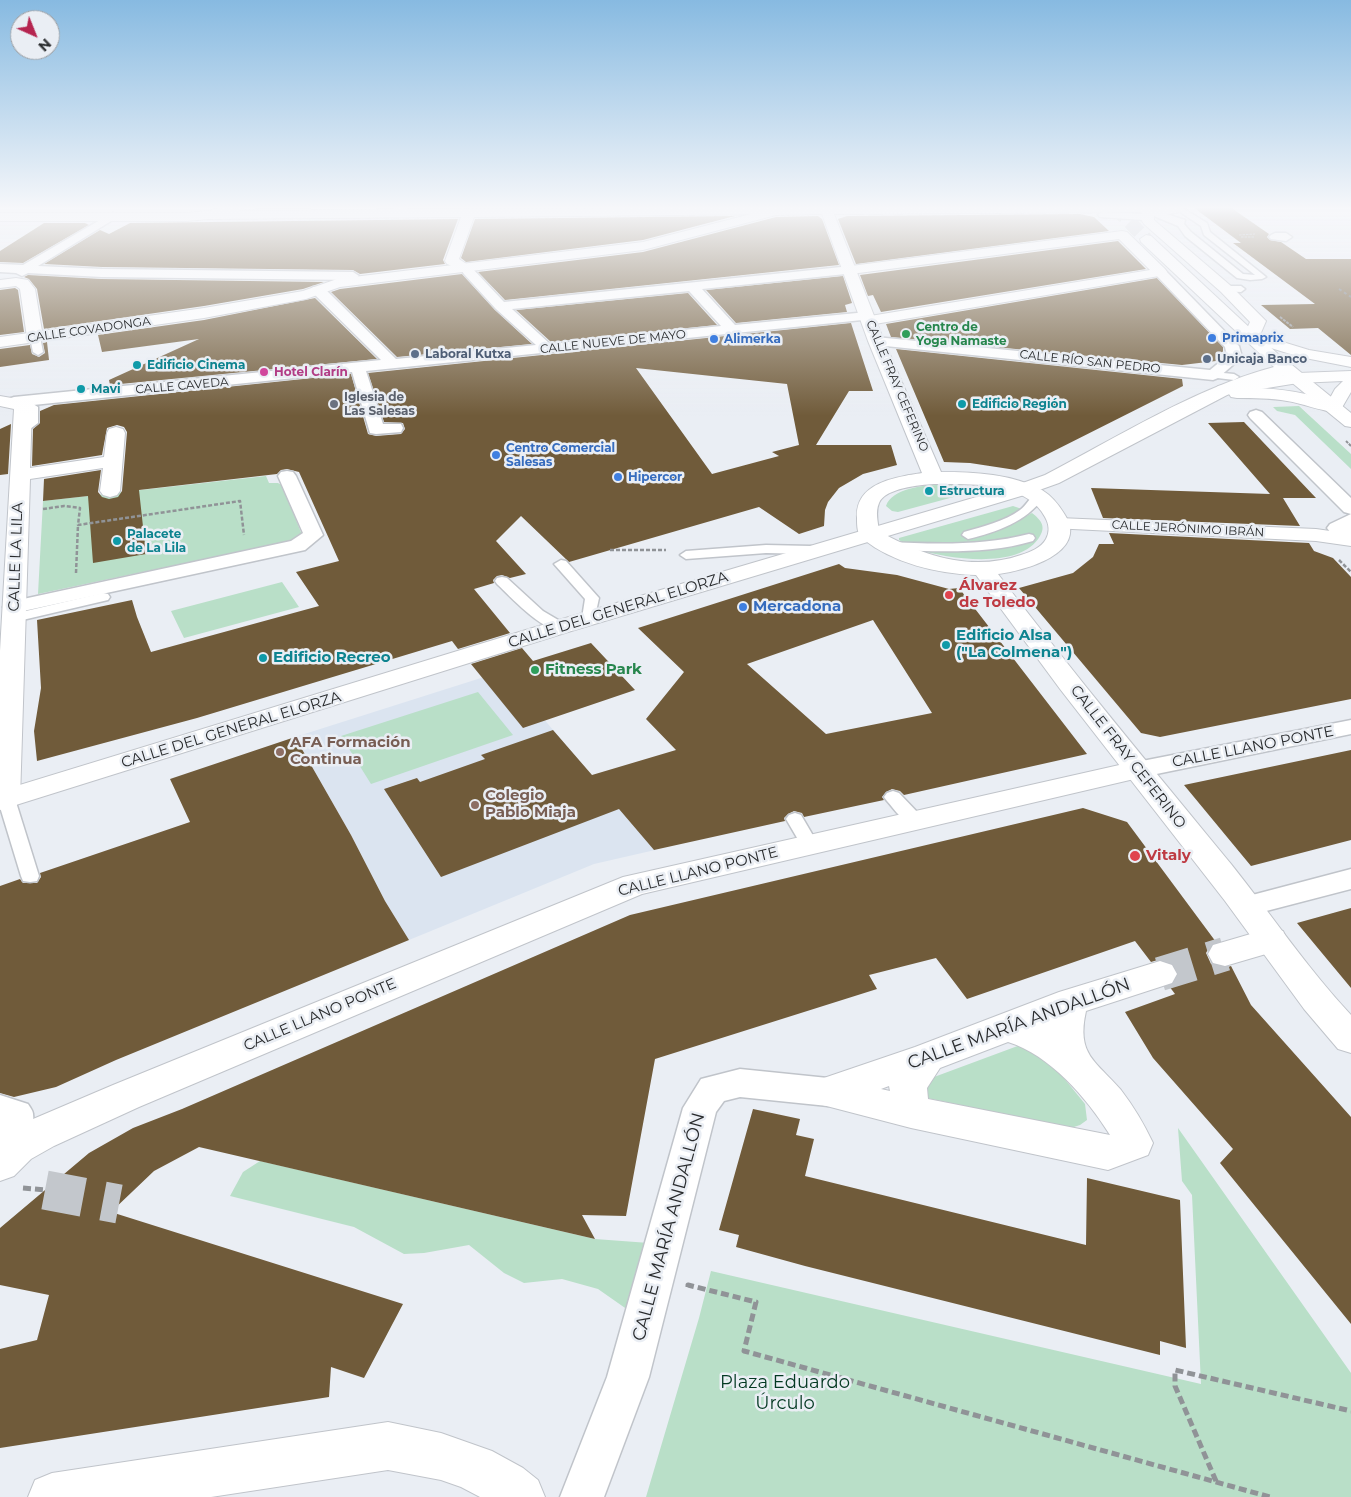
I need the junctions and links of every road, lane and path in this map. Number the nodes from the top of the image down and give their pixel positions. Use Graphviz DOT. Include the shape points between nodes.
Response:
graph roads {
  1 [pos="17,277"];
  2 [pos="23,277"];
  3 [pos="299,277"];
  4 [pos="373,277"];
  5 [pos="473,277"];
  6 [pos="783,277"];
  7 [pos="853,277"];
  8 [pos="1129,277"];
  9 [pos="1165,277"];
  10 [pos="1187,277"];
  11 [pos="1212,277"];
  12 [pos="1244,277"];
  13 [pos="1262,277"];
  14 [pos="0,284"];
  15 [pos="316,285"];
  16 [pos="692,286"];
  17 [pos="1226,289"];
  18 [pos="1241,289"];
  19 [pos="501,306"];
  20 [pos="868,318"];
  21 [pos="732,330"];
  22 [pos="1251,337"];
  23 [pos="36,341"];
  24 [pos="876,341"];
  25 [pos="0,342"];
  26 [pos="544,349"];
  27 [pos="1351,363"];
  28 [pos="393,364"];
  29 [pos="355,368"];
  30 [pos="1292,373"];
  31 [pos="1214,374"];
  32 [pos="1351,376"];
  33 [pos="1351,383"];
  34 [pos="1219,390"];
  35 [pos="17,404"];
  36 [pos="1334,407"];
  37 [pos="1256,415"];
  38 [pos="1351,422"];
  39 [pos="395,428"];
  40 [pos="116,433"];
  41 [pos="113,462"];
  42 [pos="20,475"];
  43 [pos="287,476"];
  44 [pos="934,478"];
  45 [pos="110,491"];
  46 [pos="1031,493"];
  47 [pos="1351,508"];
  48 [pos="18,512"];
  49 [pos="1351,520"];
  50 [pos="1059,524"];
  51 [pos="1351,533"];
  52 [pos="968,535"];
  53 [pos="1029,538"];
  54 [pos="878,540"];
  55 [pos="1351,540"];
  56 [pos="811,550"];
  57 [pos="686,555"];
  58 [pos="246,556"];
  59 [pos="560,564"];
  60 [pos="982,568"];
  61 [pos="502,581"];
  62 [pos="103,597"];
  63 [pos="14,613"];
  64 [pos="589,618"];
  65 [pos="560,627"];
  66 [pos="6,657"];
  67 [pos="1351,727"];
  68 [pos="1137,770"];
  69 [pos="3,800"];
  70 [pos="30,876"];
  71 [pos="1351,879"];
  72 [pos="1247,906"];
  73 [pos="1271,940"];
  74 [pos="1225,954"];
  75 [pos="1160,974"];
  76 [pos="1071,1002"];
  77 [pos="1006,1027"];
  78 [pos="1351,1039"];
  79 [pos="927,1058"];
  80 [pos="1077,1069"];
  81 [pos="828,1092"];
  82 [pos="0,1110"];
  83 [pos="911,1112"];
  84 [pos="0,1139"];
  85 [pos="0,1164"];
  86 [pos="686,1294"];
  87 [pos="1351,1411"];
  88 [pos="1217,1482"];
  89 [pos="52,1497"];
  90 [pos="521,1497"];
  91 [pos="582,1497"];
  92 [pos="1270,1497"];
  1 -- 14 [label="main road"];
  2 -- 23 [label="main road" via="28,289"];
  3 -- 15 [label="street"];
  4 -- 15 [label="main road, CALLE COVADONGA"];
  5 -- 19 [label="street"];
  6 -- 16 [label="street"];
  7 -- 20 [label="main road, CALLE FRAY CEFERINO"];
  8 -- 20 [label="main road"];
  9 -- 31 [label="street" via="1232,346 1235,357"];
  10 -- 22 [label="main road"];
  11 -- 17 [label="main road"];
  12 -- 13 [label="lane"];
  15 -- 23 [label="main road, CALLE COVADONGA" via="306,295"];
  15 -- 28 [label="street"];
  16 -- 19 [label="street"];
  16 -- 21 [label="street"];
  17 -- 18 [label="lane"];
  17 -- 22 [label="main road" via="1258,321"];
  19 -- 26 [label="street" via="543,344"];
  20 -- 21 [label="street, CALLE NUEVE DE MAYO"];
  20 -- 24 [label="main road, CALLE FRAY CEFERINO"];
  21 -- 26 [label="street, CALLE NUEVE DE MAYO"];
  22 -- 27 [label="main road" via="1306,354"];
  22 -- 30 [label="main road"];
  22 -- 34 [label="main road" via="1252,360"];
  23 -- 25 [label="main road, CALLE COVADONGA"];
  24 -- 31 [label="street, CALLE RÍO SAN PEDRO"];
  24 -- 44 [label="main road, CALLE FRAY CEFERINO"];
  26 -- 28 [label="street, CALLE NUEVE DE MAYO"];
  27 -- 30 [label="main road"];
  28 -- 29 [label="street, CALLE NUEVE DE MAYO"];
  29 -- 35 [label="street, CALLE CAVEDA"];
  29 -- 39 [label="street" via="376,429"];
  30 -- 32 [label="main road"];
  30 -- 34 [label="main road, CALLE DEL GENERAL ELORZA"];
  30 -- 36 [label="main road"];
  31 -- 34 [label="lane"];
  33 -- 36 [label="main road"];
  34 -- 36 [label="main road" via="1266,391"];
  34 -- 46 [label="main road, CALLE DEL GENERAL ELORZA"];
  35 -- 42 [label="main road, CALLE LA LILA" via="22,430"];
  36 -- 38 [label="main road"];
  37 -- 47 [label="street"];
  40 -- 41 [label="main road"];
  41 -- 42 [label="main road"];
  41 -- 45 [label="main road"];
  42 -- 48 [label="main road, CALLE LA LILA"];
  43 -- 58 [label="street" via="312,535 298,546"];
  44 -- 46 [label="main road" via="981,480"];
  44 -- 54 [label="main road" via="911,480 872,497 868,512"];
  46 -- 50 [label="main road" via="1052,510"];
  46 -- 52 [label="lane" via="1025,512"];
  46 -- 54 [label="main road, CALLE DEL GENERAL ELORZA"];
  48 -- 58 [label="path" via="64,506 80,508 78,525 240,501"];
  48 -- 63 [label="main road, CALLE LA LILA"];
  49 -- 51 [label="street" via="1337,528"];
  50 -- 55 [label="main road, CALLE JERÓNIMO IBRÁN" via="1316,535"];
  50 -- 60 [label="main road" via="1058,539 1040,555 1016,564"];
  53 -- 54 [label="lane" via="1015,544 993,546"];
  54 -- 56 [label="main road, CALLE DEL GENERAL ELORZA"];
  54 -- 60 [label="main road" via="916,558"];
  56 -- 57 [label="lane" via="766,549"];
  56 -- 64 [label="main road, CALLE DEL GENERAL ELORZA"];
  58 -- 63 [label="street"];
  59 -- 64 [label="lane" via="592,598"];
  60 -- 68 [label="main road, CALLE FRAY CEFERINO"];
  61 -- 65 [label="lane" via="538,614"];
  62 -- 63 [label="lane"];
  63 -- 66 [label="main road, CALLE LA LILA"];
  64 -- 65 [label="main road, CALLE DEL GENERAL ELORZA"];
  65 -- 69 [label="main road, CALLE DEL GENERAL ELORZA"];
  66 -- 69 [label="main road, CALLE LA LILA"];
  67 -- 68 [label="street, CALLE LLANO PONTE"];
  68 -- 72 [label="main road, CALLE FRAY CEFERINO"];
  68 -- 85 [label="main road, CALLE LLANO PONTE" via="904,809 802,832 634,885 126,1096 40,1134 17,1147"];
  69 -- 70 [label="lane"];
  71 -- 72 [label="street"];
  72 -- 73 [label="main road, CALLE FRAY CEFERINO"];
  73 -- 74 [label="main road"];
  73 -- 78 [label="main road, CALLE FRAY CEFERINO"];
  75 -- 76 [label="main road, CALLE MARÍA ANDALLÓN"];
  76 -- 77 [label="main road, CALLE MARÍA ANDALLÓN"];
  76 -- 80 [label="main road" via="1064,1028 1066,1044"];
  77 -- 79 [label="main road, CALLE MARÍA ANDALLÓN"];
  77 -- 80 [label="main road" via="1042,1040"];
  79 -- 81 [label="main road, CALLE MARÍA ANDALLÓN"];
  79 -- 83 [label="main road" via="908,1086"];
  80 -- 83 [label="main road" via="1112,1108 1134,1143 1108,1153"];
  81 -- 83 [label="main road"];
  81 -- 91 [label="street, CALLE MARÍA ANDALLÓN" via="740,1084 713,1089 700,1108 628,1377"];
  82 -- 84 [label="street" via="16,1114 15,1124"];
  86 -- 88 [label="path" via="688,1285 756,1302 744,1351"];
  87 -- 88 [label="path" via="1175,1370 1175,1386"];
  88 -- 92 [label="path"];
  89 -- 90 [label="main road" via="388,1446 420,1450 472,1465"];
}
